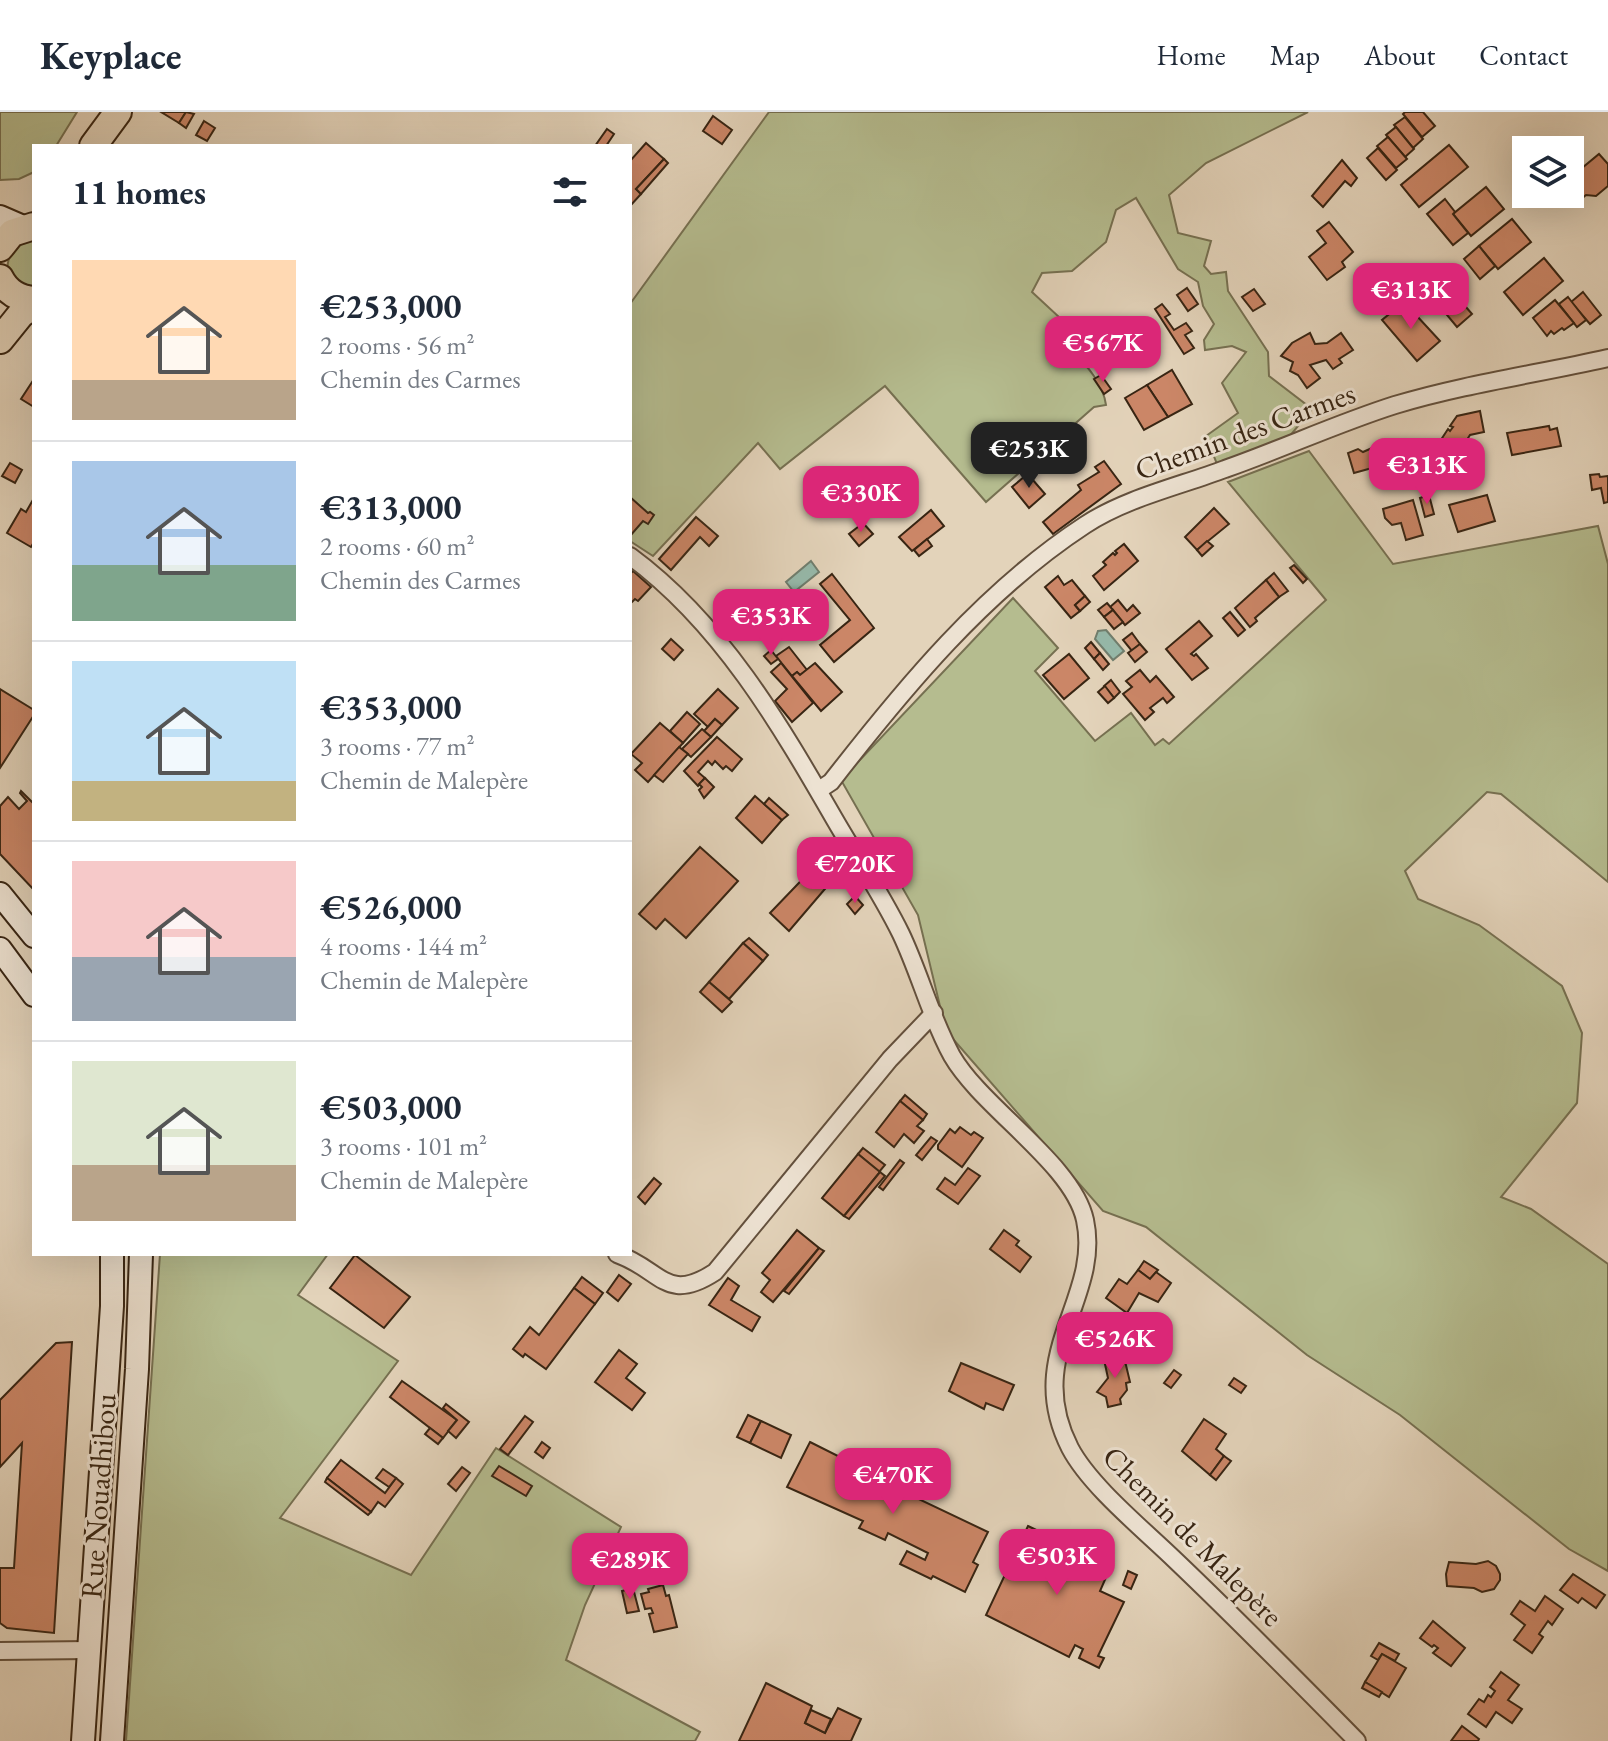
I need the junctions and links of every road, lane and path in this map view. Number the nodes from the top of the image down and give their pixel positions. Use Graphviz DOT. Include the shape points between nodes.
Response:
graph roads {
  1 [pos="19,223"];
  2 [pos="0,248"];
  3 [pos="1,288"];
  4 [pos="32,302"];
  5 [pos="32,305"];
  6 [pos="0,340"];
  7 [pos="1608,358"];
  8 [pos="632,558"];
  9 [pos="819,790"];
  10 [pos="0,894"];
  11 [pos="32,934"];
  12 [pos="1,951"];
  13 [pos="32,992"];
  14 [pos="934,1013"];
  15 [pos="112,1256"];
  16 [pos="141,1256"];
  17 [pos="621,1256"];
  18 [pos="89,1650"];
  19 [pos="0,1651"];
  20 [pos="83,1741"];
  21 [pos="112,1741"];
  22 [pos="1357,1741"];
  1 -- 2 [label="main road"];
  3 -- 4 [label="main road"];
  5 -- 6 [label="main road"];
  7 -- 9 [label="street, Chemin des Carmes" via="1395,405 1087,524 1032,564 954,637"];
  8 -- 9 [label="street, Chemin de Malepère" via="701,619 780,725"];
  9 -- 14 [label="street, Chemin de Malepère" via="900,932"];
  10 -- 11 [label="street"];
  12 -- 13 [label="street"];
  14 -- 17 [label="street" via="715,1272 684,1287"];
  14 -- 22 [label="street, Chemin de Malepère" via="959,1066 1056,1171 1085,1217 1086,1257 1054,1378 1071,1451 1115,1502"];
  15 -- 18 [label="street, Rue Nouadhibou"];
  16 -- 21 [label="street, Rue Nouadhibou"];
  18 -- 19 [label="street"];
  18 -- 20 [label="street, Rue Nouadhibou"];
}
